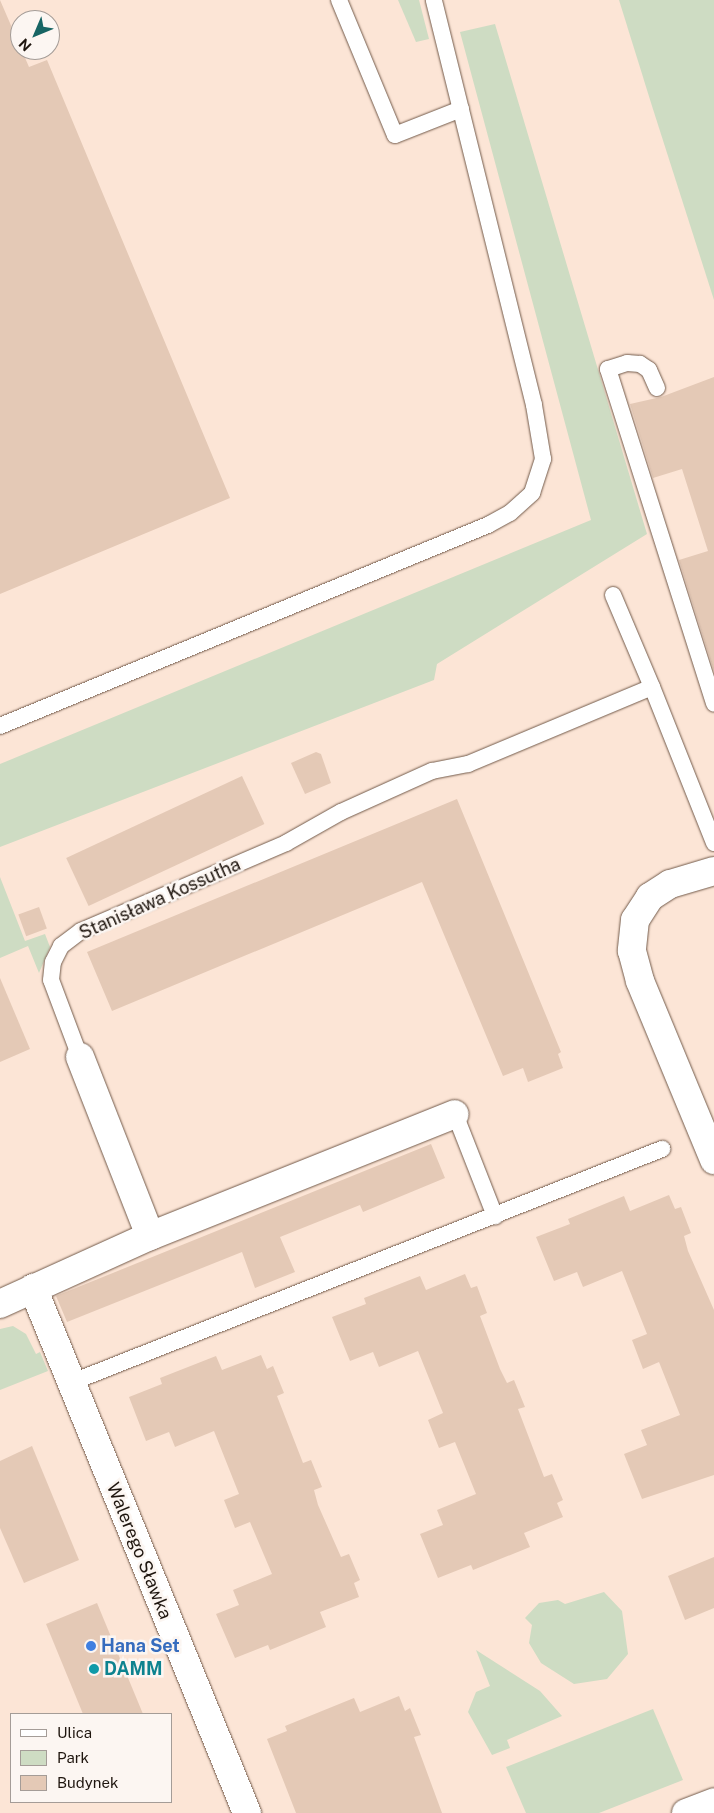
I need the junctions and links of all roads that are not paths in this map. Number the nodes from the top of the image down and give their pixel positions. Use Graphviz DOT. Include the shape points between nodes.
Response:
graph roads {
  1 [pos="339,0"];
  2 [pos="434,0"];
  3 [pos="461,109"];
  4 [pos="657,388"];
  5 [pos="613,595"];
  6 [pos="652,687"];
  7 [pos="714,704"];
  8 [pos="0,726"];
  9 [pos="714,844"];
  10 [pos="714,871"];
  11 [pos="80,1057"];
  12 [pos="455,1114"];
  13 [pos="662,1149"];
  14 [pos="714,1160"];
  15 [pos="495,1216"];
  16 [pos="150,1236"];
  17 [pos="33,1288"];
  18 [pos="0,1304"];
  19 [pos="70,1383"];
  20 [pos="714,1802"];
  21 [pos="247,1813"];
  22 [pos="686,1813"];
  1 -- 3 [label="lane" via="395,135"];
  2 -- 3 [label="lane"];
  3 -- 8 [label="lane" via="534,405 543,459 532,493 510,513 488,525"];
  4 -- 7 [label="lane" via="649,370 640,364 608,369"];
  5 -- 6 [label="lane"];
  6 -- 9 [label="lane"];
  6 -- 11 [label="lane, Stanisława Kossutha" via="468,764 432,772 341,812 286,843 81,931 61,946 53,962 51,980"];
  10 -- 14 [label="street" via="670,884 650,897 635,920 632,951 640,981"];
  11 -- 16 [label="street, Stanisława Kossutha"];
  12 -- 15 [label="lane"];
  12 -- 16 [label="street"];
  13 -- 15 [label="lane"];
  15 -- 19 [label="lane"];
  16 -- 17 [label="street"];
  17 -- 18 [label="street"];
  17 -- 19 [label="street, Walerego Sławka"];
  19 -- 21 [label="street, Walerego Sławka"];
  20 -- 22 [label="street"];
}
